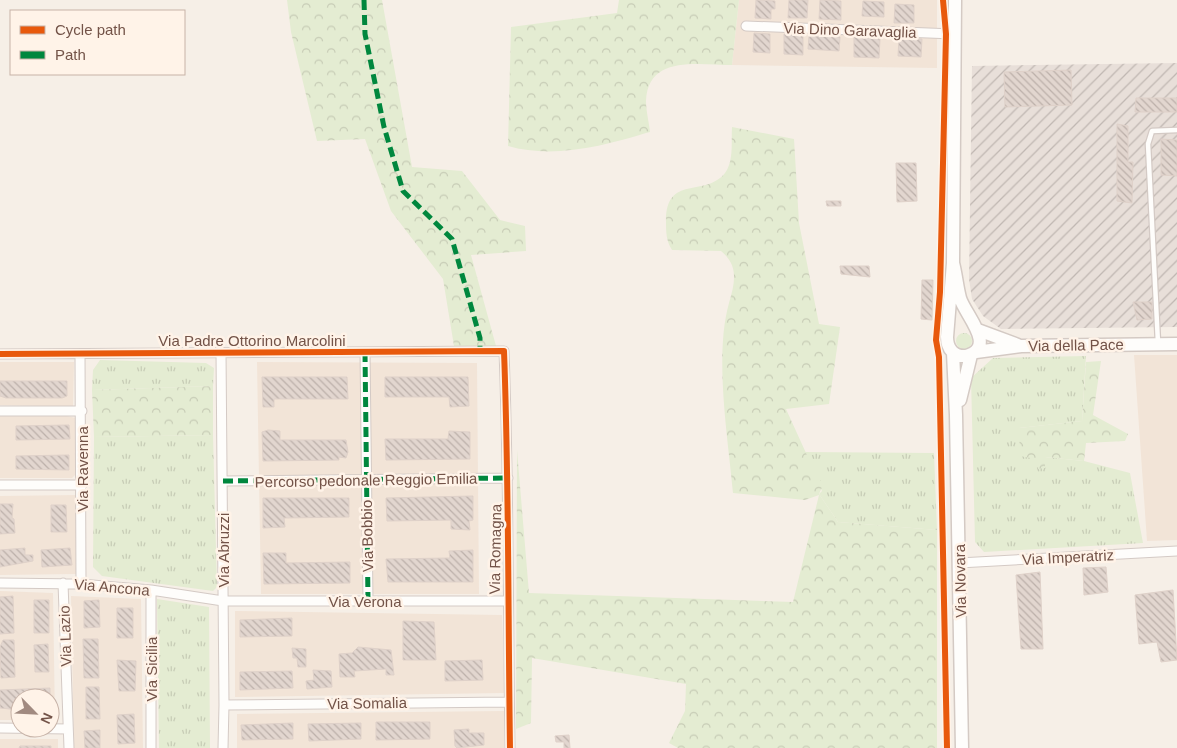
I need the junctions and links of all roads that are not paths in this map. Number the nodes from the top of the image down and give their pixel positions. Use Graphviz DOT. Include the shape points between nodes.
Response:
graph roads {
  1 [pos="955,0"];
  2 [pos="746,26"];
  3 [pos="954,34"];
  4 [pos="1177,130"];
  5 [pos="953,263"];
  6 [pos="976,328"];
  7 [pos="949,332"];
  8 [pos="1158,344"];
  9 [pos="1177,344"];
  10 [pos="1021,346"];
  11 [pos="504,351"];
  12 [pos="221,352"];
  13 [pos="365,352"];
  14 [pos="953,353"];
  15 [pos="973,353"];
  16 [pos="0,354"];
  17 [pos="80,354"];
  18 [pos="0,411"];
  19 [pos="82,411"];
  20 [pos="956,415"];
  21 [pos="508,478"];
  22 [pos="366,480"];
  23 [pos="223,481"];
  24 [pos="0,485"];
  25 [pos="82,486"];
  26 [pos="1177,551"];
  27 [pos="959,563"];
  28 [pos="63,583"];
  29 [pos="0,584"];
  30 [pos="81,584"];
  31 [pos="151,590"];
  32 [pos="223,601"];
  33 [pos="368,601"];
  34 [pos="507,601"];
  35 [pos="509,702"];
  36 [pos="224,706"];
  37 [pos="0,728"];
  38 [pos="68,729"];
  39 [pos="69,748"];
  40 [pos="151,748"];
  41 [pos="222,748"];
  42 [pos="510,748"];
  43 [pos="962,748"];
  1 -- 3 [label="street, Via Novara"];
  2 -- 3 [label="street, Via Dino Garavaglia"];
  3 -- 5 [label="street, Via Novara"];
  4 -- 8 [label="lane" via="1152,131 1148,144"];
  5 -- 6 [label="street, Via Novara" via="961,299"];
  5 -- 7 [label="street, Via Novara"];
  6 -- 7 [label="street" via="969,323 957,324"];
  6 -- 10 [label="street"];
  6 -- 15 [label="street, Via Novara" via="980,341"];
  7 -- 14 [label="street, Via Novara" via="947,343"];
  8 -- 9 [label="street, Via della Pace"];
  8 -- 10 [label="street, Via della Pace"];
  10 -- 15 [label="street, Via della Pace"];
  11 -- 13 [label="street, Via Padre Ottorino Marcolini"];
  11 -- 21 [label="street, Via Romagna"];
  12 -- 13 [label="street, Via Padre Ottorino Marcolini"];
  12 -- 17 [label="street, Via Padre Ottorino Marcolini"];
  12 -- 23 [label="street, Via Abruzzi"];
  13 -- 22 [label="street, Via Bobbio"];
  14 -- 15 [label="street" via="962,356"];
  14 -- 20 [label="street, Via Novara"];
  15 -- 20 [label="street, Via Novara"];
  16 -- 17 [label="street, Via Padre Ottorino Marcolini"];
  17 -- 19 [label="street, Via Ravenna"];
  18 -- 19 [label="street"];
  19 -- 25 [label="street, Via Ravenna"];
  20 -- 27 [label="street, Via Novara"];
  21 -- 22 [label="street, Percorso pedonale Reggio Emilia"];
  21 -- 34 [label="street, Via Romagna"];
  22 -- 23 [label="street, Percorso pedonale Reggio Emilia"];
  22 -- 33 [label="street, Via Bobbio"];
  23 -- 32 [label="street, Via Abruzzi"];
  24 -- 25 [label="street"];
  25 -- 30 [label="street, Via Ravenna"];
  26 -- 27 [label="street, Via Imperatriz"];
  27 -- 43 [label="street, Via Novara"];
  28 -- 29 [label="street, Via Ancona"];
  28 -- 30 [label="street, Via Ancona"];
  28 -- 38 [label="street, Via Lazio"];
  30 -- 31 [label="street, Via Ancona"];
  31 -- 32 [label="street, Via Ancona"];
  31 -- 40 [label="street, Via Sicilia"];
  32 -- 33 [label="street, Via Verona"];
  32 -- 36 [label="street, Via Abruzzi"];
  33 -- 34 [label="street, Via Verona"];
  34 -- 35 [label="street, Via Romagna"];
  35 -- 36 [label="street, Via Somalia"];
  35 -- 42 [label="street, Via Romagna"];
  36 -- 41 [label="street, Via Abruzzi"];
  37 -- 38 [label="street"];
  38 -- 39 [label="street, Via Lazio"];
}
